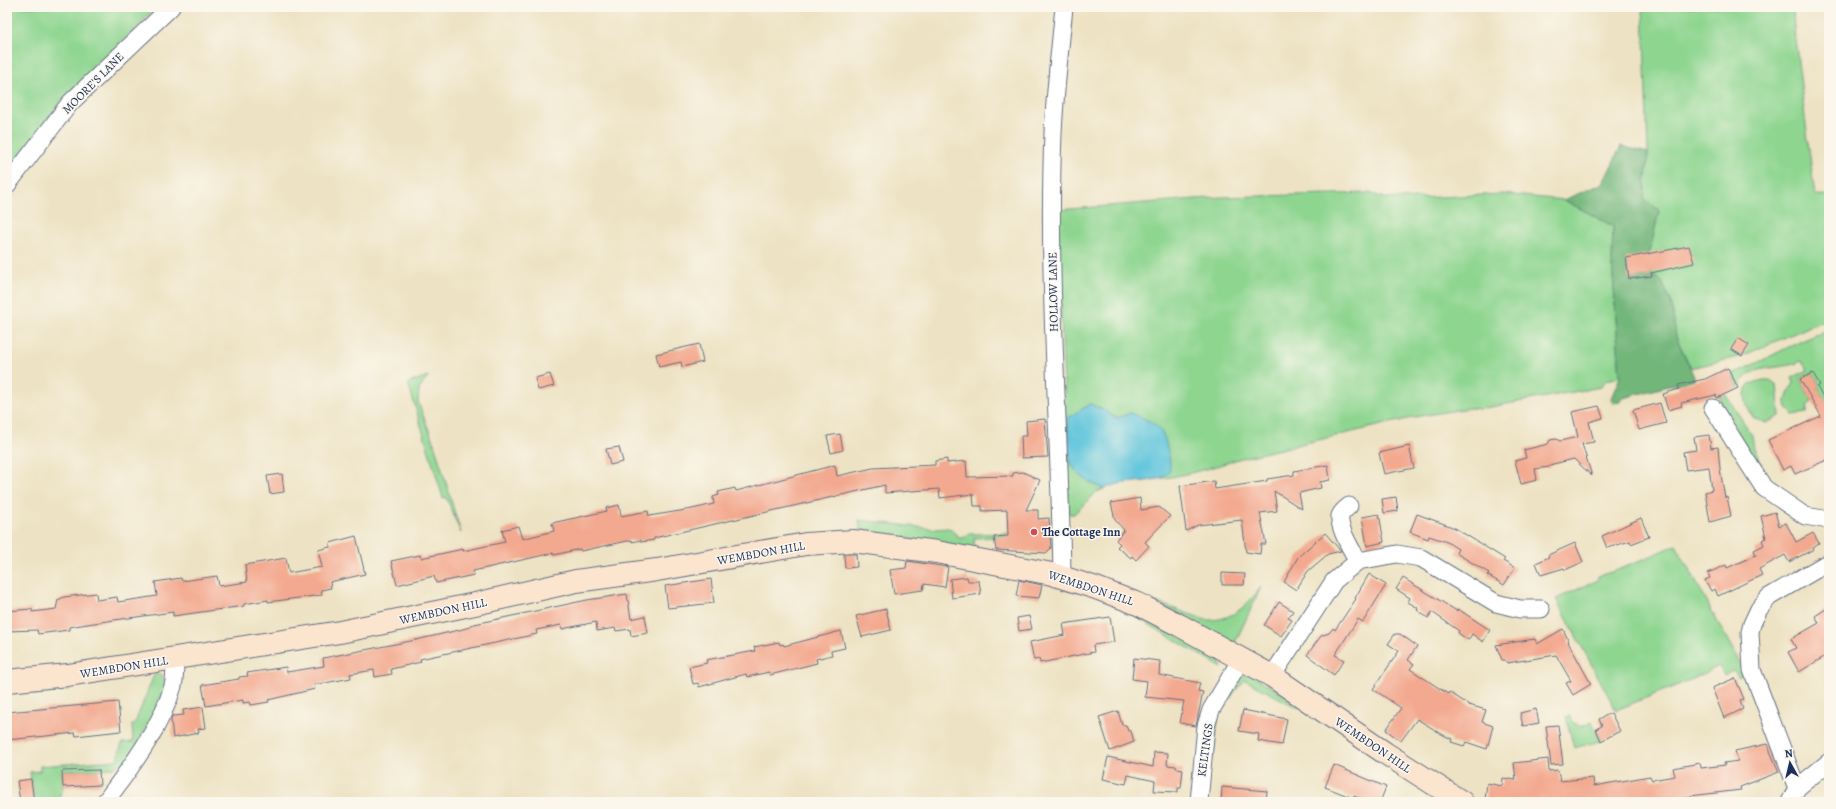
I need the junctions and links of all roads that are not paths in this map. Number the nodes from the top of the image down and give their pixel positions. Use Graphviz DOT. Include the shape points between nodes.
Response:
graph roads {
  1 [pos="171,7"];
  2 [pos="1064,7"];
  3 [pos="7,185"];
  4 [pos="1713,408"];
  5 [pos="1349,506"];
  6 [pos="1829,520"];
  7 [pos="1358,560"];
  8 [pos="1829,562"];
  9 [pos="1062,577"];
  10 [pos="1541,610"];
  11 [pos="175,659"];
  12 [pos="1241,659"];
  13 [pos="1272,676"];
  14 [pos="7,681"];
  15 [pos="1829,762"];
  16 [pos="1794,795"];
  17 [pos="105,802"];
  18 [pos="1198,802"];
  19 [pos="1462,802"];
  1 -- 3 [label="street, MOORE'S LANE" via="70,103"];
  2 -- 9 [label="street, HOLLOW LANE" via="1056,95 1052,211"];
  4 -- 6 [label="street" via="1764,488 1805,516"];
  5 -- 7 [label="street" via="1340,516 1341,524"];
  7 -- 10 [label="street" via="1397,554 1421,558 1496,603 1520,610"];
  7 -- 13 [label="street" via="1334,581"];
  8 -- 16 [label="street" via="1769,597 1759,609 1750,632 1752,670"];
  9 -- 11 [label="main road, WEMBDON HILL" via="914,548 853,541 829,542 576,581 346,631"];
  9 -- 12 [label="main road, WEMBDON HILL" via="1138,604"];
  11 -- 14 [label="main road, WEMBDON HILL"];
  11 -- 17 [label="street" via="173,685 161,716"];
  12 -- 13 [label="main road, WEMBDON HILL"];
  12 -- 18 [label="street, KELTINGS" via="1211,710 1206,726"];
  13 -- 19 [label="main road, WEMBDON HILL" via="1385,754"];
  15 -- 16 [label="street"];
}
